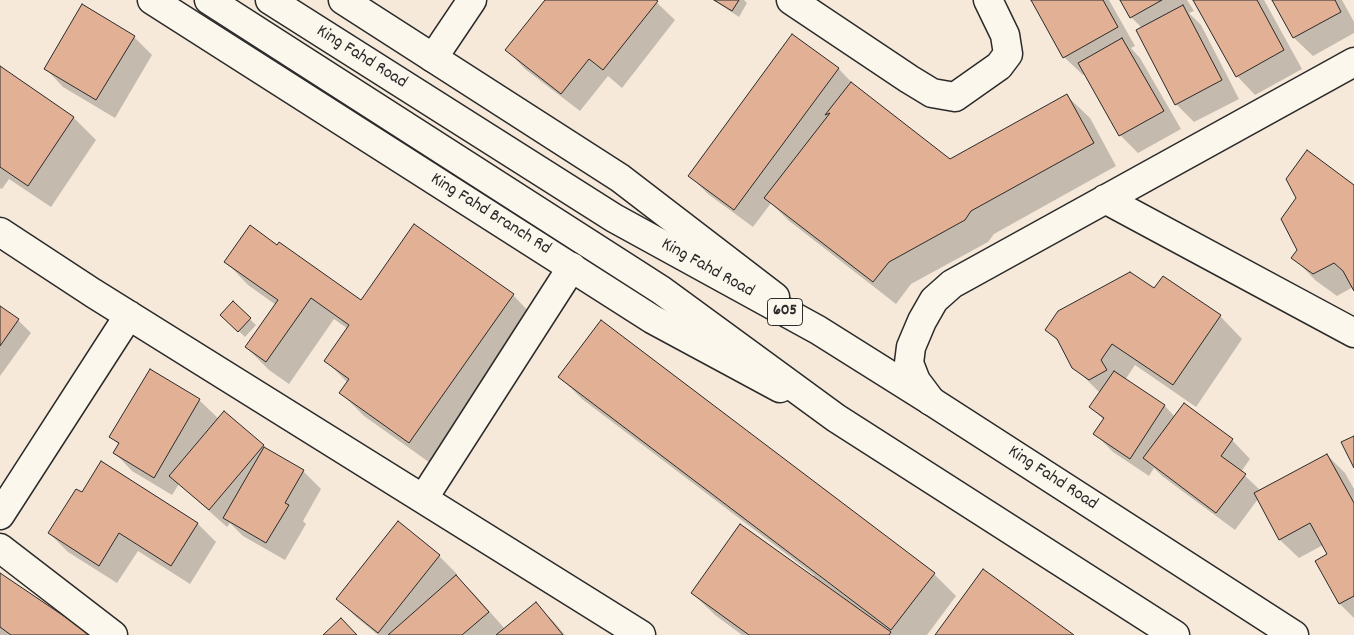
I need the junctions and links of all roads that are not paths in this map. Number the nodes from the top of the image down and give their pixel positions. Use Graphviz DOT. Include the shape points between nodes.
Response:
graph roads {
  1 [pos="152,0"];
  2 [pos="209,0"];
  3 [pos="270,0"];
  4 [pos="343,0"];
  5 [pos="472,0"];
  6 [pos="988,0"];
  7 [pos="810,4"];
  8 [pos="433,58"];
  9 [pos="1354,62"];
  10 [pos="1105,199"];
  11 [pos="0,232"];
  12 [pos="572,267"];
  13 [pos="129,315"];
  14 [pos="818,330"];
  15 [pos="1354,333"];
  16 [pos="931,401"];
  17 [pos="836,418"];
  18 [pos="423,499"];
  19 [pos="0,515"];
  20 [pos="0,548"];
  21 [pos="113,635"];
  22 [pos="641,635"];
  23 [pos="1175,635"];
  24 [pos="1294,635"];
  1 -- 12 [label="main road, King Fahd Branch Rd"];
  2 -- 17 [label="main road, King Fahd Road" via="661,290"];
  3 -- 14 [label="main road, King Fahd Road / 605" via="614,218"];
  4 -- 8 [label="main road"];
  5 -- 8 [label="main road"];
  6 -- 7 [label="main road" via="1005,35 1008,54 999,66 955,97 932,93 909,79"];
  8 -- 14 [label="main road" via="620,178"];
  9 -- 10 [label="main road"];
  10 -- 15 [label="main road"];
  10 -- 16 [label="main road" via="952,284 934,300 911,347 910,363 916,381"];
  11 -- 13 [label="main road"];
  12 -- 17 [label="main road, King Fahd Branch Rd" via="652,319"];
  12 -- 18 [label="main road"];
  13 -- 18 [label="main road"];
  13 -- 19 [label="main road"];
  14 -- 16 [label="main road, King Fahd Road / 605"];
  16 -- 24 [label="main road, King Fahd Road / 605"];
  17 -- 23 [label="main road, King Fahd Road"];
  18 -- 22 [label="main road"];
  20 -- 21 [label="main road"];
}
